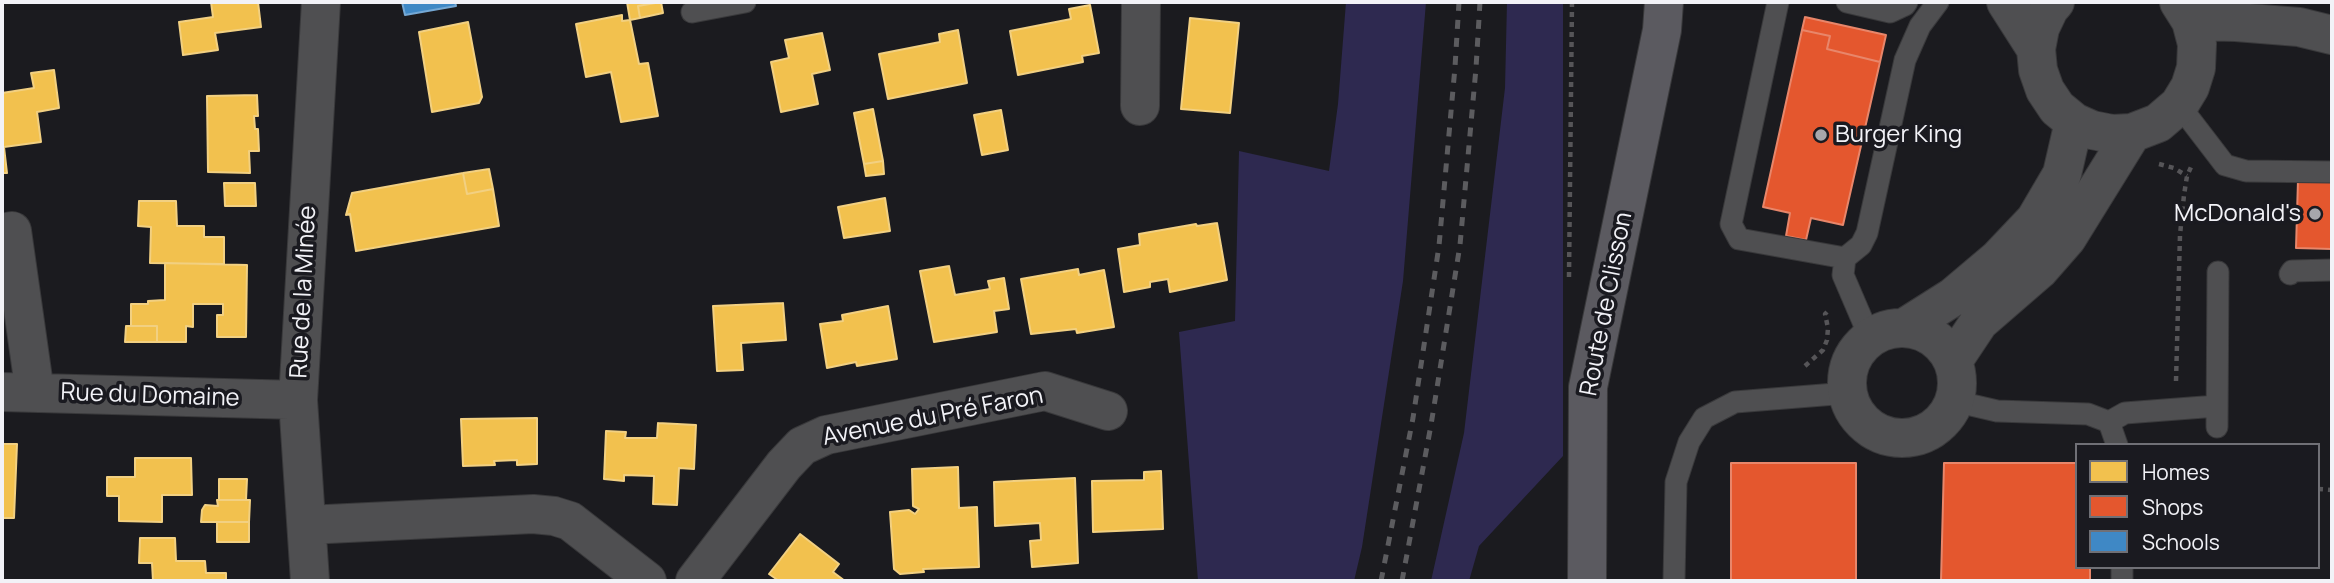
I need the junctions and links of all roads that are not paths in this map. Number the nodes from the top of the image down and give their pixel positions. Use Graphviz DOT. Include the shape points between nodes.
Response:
graph roads {
  1 [pos="321,2"];
  2 [pos="745,2"];
  3 [pos="1141,2"];
  4 [pos="1777,2"];
  5 [pos="1847,2"];
  6 [pos="1938,2"];
  7 [pos="2006,2"];
  8 [pos="2055,2"];
  9 [pos="1898,7"];
  10 [pos="1667,11"];
  11 [pos="692,12"];
  12 [pos="2185,12"];
  13 [pos="2332,35"];
  14 [pos="2036,49"];
  15 [pos="1905,60"];
  16 [pos="2179,105"];
  17 [pos="1140,106"];
  18 [pos="2074,122"];
  19 [pos="2132,133"];
  20 [pos="2332,172"];
  21 [pos="2,233"];
  22 [pos="1845,258"];
  23 [pos="2332,270"];
  24 [pos="2218,272"];
  25 [pos="2291,274"];
  26 [pos="1887,333"];
  27 [pos="1953,361"];
  28 [pos="18,392"];
  29 [pos="1848,393"];
  30 [pos="298,400"];
  31 [pos="1954,401"];
  32 [pos="1108,411"];
  33 [pos="2109,422"];
  34 [pos="2116,443"];
  35 [pos="307,525"];
  36 [pos="310,581"];
  37 [pos="647,581"];
  38 [pos="695,581"];
  39 [pos="1587,581"];
  40 [pos="1674,581"];
  1 -- 30 [label="street, Rue de la Minée"];
  2 -- 11 [label="lane"];
  3 -- 17 [label="street"];
  4 -- 22 [label="lane" via="1731,224 1740,239"];
  5 -- 9 [label="lane"];
  6 -- 15 [label="lane" via="1920,26"];
  7 -- 14 [label="street"];
  8 -- 14 [label="street" via="2040,28"];
  9 -- 15 [label="lane" via="1905,33"];
  10 -- 39 [label="main road, Route de Clisson" via="1588,387"];
  12 -- 13 [label="street"];
  12 -- 16 [label="street" via="2197,44 2196,68"];
  14 -- 18 [label="street" via="2045,90"];
  15 -- 22 [label="lane" via="1867,233"];
  16 -- 19 [label="street" via="2158,123"];
  16 -- 20 [label="lane" via="2225,165 2246,171"];
  18 -- 19 [label="street" via="2102,132"];
  18 -- 26 [label="street" via="2063,174 2035,220 1953,297"];
  19 -- 27 [label="street" via="2067,238 2039,270 1979,322"];
  21 -- 28 [label="street" via="12,231"];
  22 -- 26 [label="lane" via="1843,275"];
  23 -- 25 [label="lane"];
  24 -- 33 [label="lane" via="2217,416 2125,413"];
  26 -- 27 [label="street" via="1919,330 1933,337"];
  26 -- 29 [label="street" via="1859,349 1851,362"];
  27 -- 31 [label="street"];
  28 -- 30 [label="street, Rue du Domaine"];
  29 -- 31 [label="street" via="1863,421 1875,430 1905,438 1921,435 1940,421"];
  29 -- 40 [label="lane" via="1735,401 1704,418 1689,442 1675,482"];
  30 -- 35 [label="street, Rue de la Minée"];
  31 -- 33 [label="lane" via="1997,411 2088,414"];
  32 -- 38 [label="street, Avenue du Pré Faron" via="1045,391 826,435 802,446 784,465"];
  33 -- 34 [label="lane"];
  35 -- 36 [label="street, Rue de la Minée"];
  35 -- 37 [label="street" via="554,516 570,522"];
}
